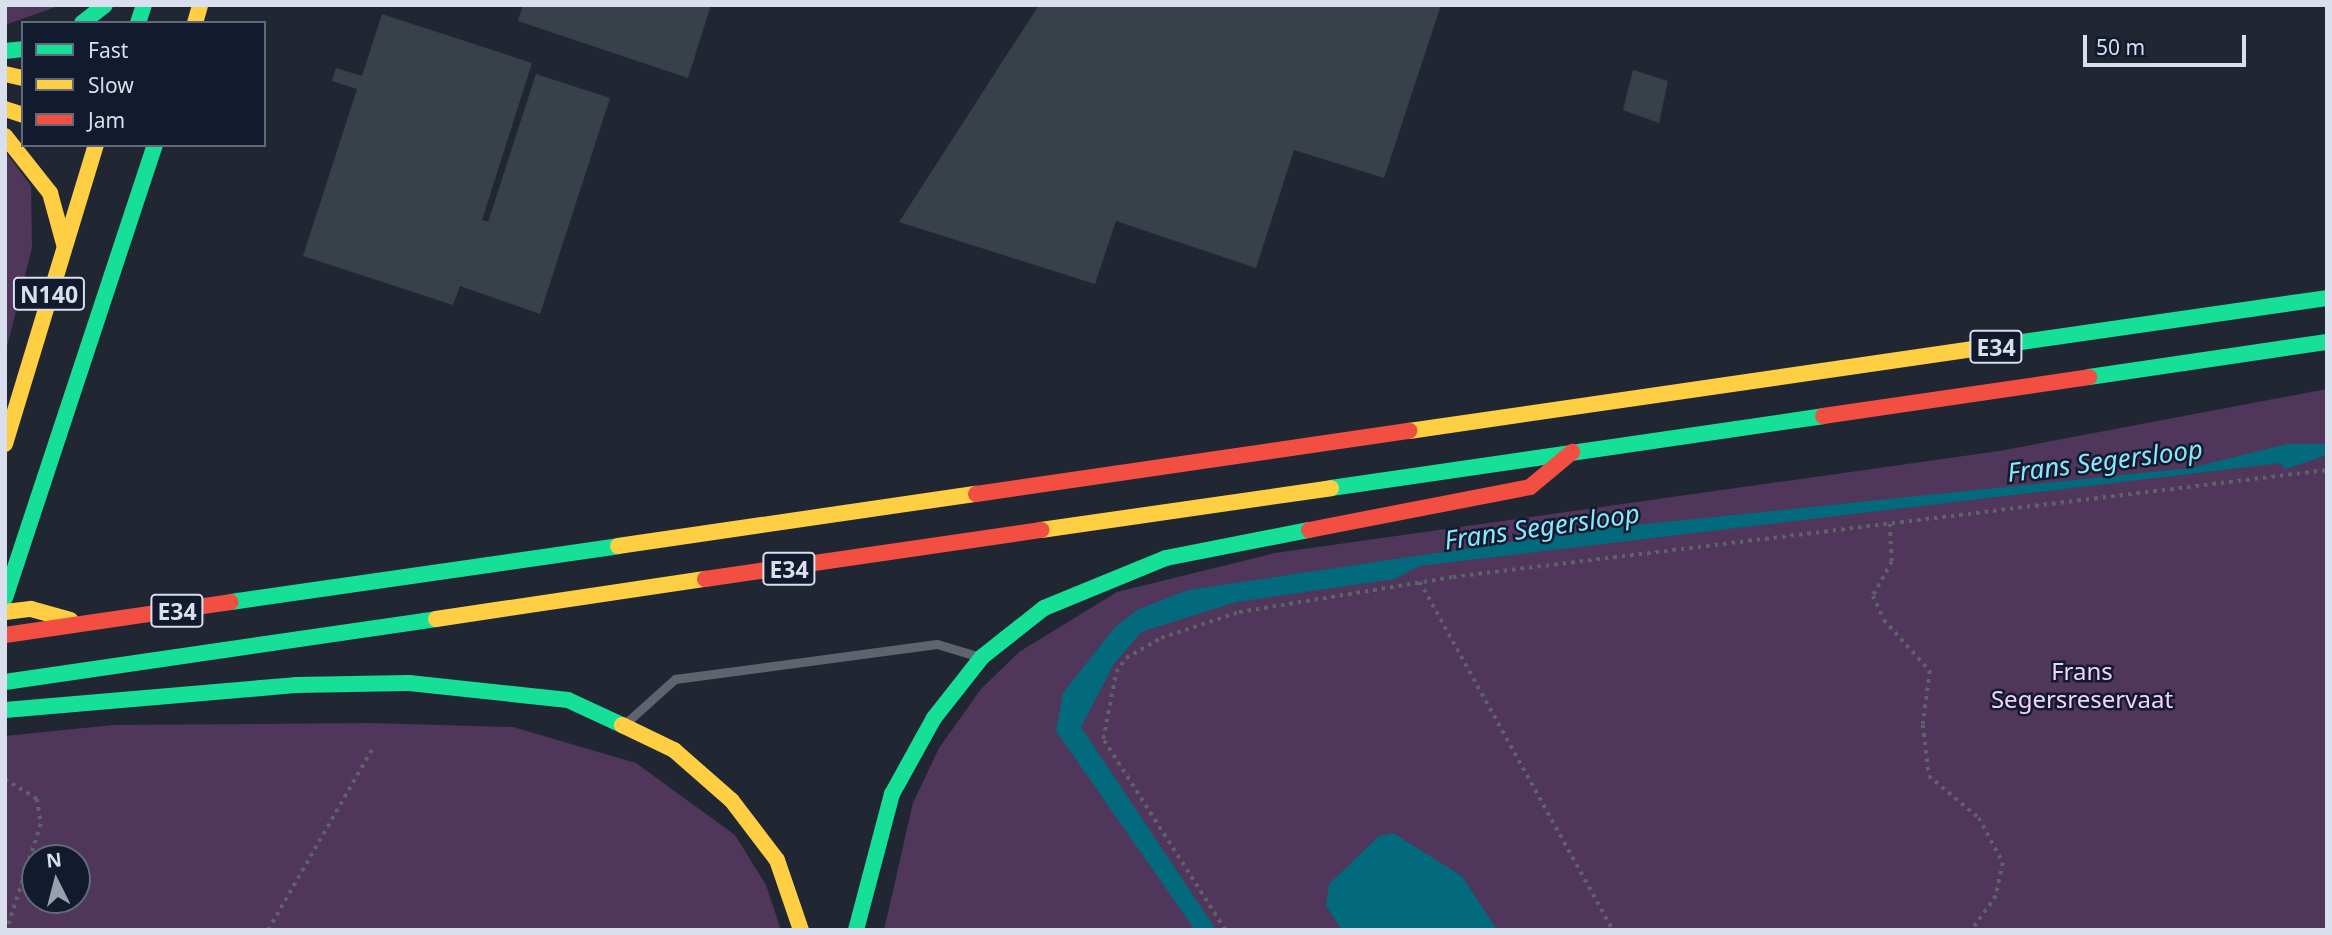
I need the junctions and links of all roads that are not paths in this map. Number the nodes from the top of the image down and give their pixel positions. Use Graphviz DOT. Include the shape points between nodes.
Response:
graph roads {
  1 [pos="105,5"];
  2 [pos="85,21"];
  3 [pos="5,136"];
  4 [pos="95,147"];
  5 [pos="154,147"];
  6 [pos="64,244"];
  7 [pos="2327,298"];
  8 [pos="2327,342"];
  9 [pos="5,444"];
  10 [pos="1573,452"];
  11 [pos="5,597"];
  12 [pos="5,612"];
  13 [pos="86,624"];
  14 [pos="5,635"];
  15 [pos="982,657"];
  16 [pos="5,682"];
  17 [pos="5,710"];
  18 [pos="626,724"];
  19 [pos="801,930"];
  20 [pos="856,930"];
  1 -- 2 [label="main road"];
  3 -- 6 [label="main road" via="50,193"];
  4 -- 6 [label="main road, N140"];
  5 -- 11 [label="main road, N140"];
  6 -- 9 [label="main road, N140"];
  7 -- 13 [label="main road, E34"];
  8 -- 10 [label="main road, E34"];
  10 -- 15 [label="main road" via="1530,487 1166,558 1110,576 1044,608"];
  10 -- 16 [label="main road, E34"];
  12 -- 13 [label="main road, E34" via="31,609"];
  13 -- 14 [label="main road, E34"];
  15 -- 18 [label="lane" via="937,643 675,679"];
  15 -- 20 [label="main road" via="934,718 892,794 865,878"];
  17 -- 18 [label="main road" via="295,685 409,683 568,701"];
  18 -- 19 [label="main road" via="674,750 732,801 777,860"];
}
